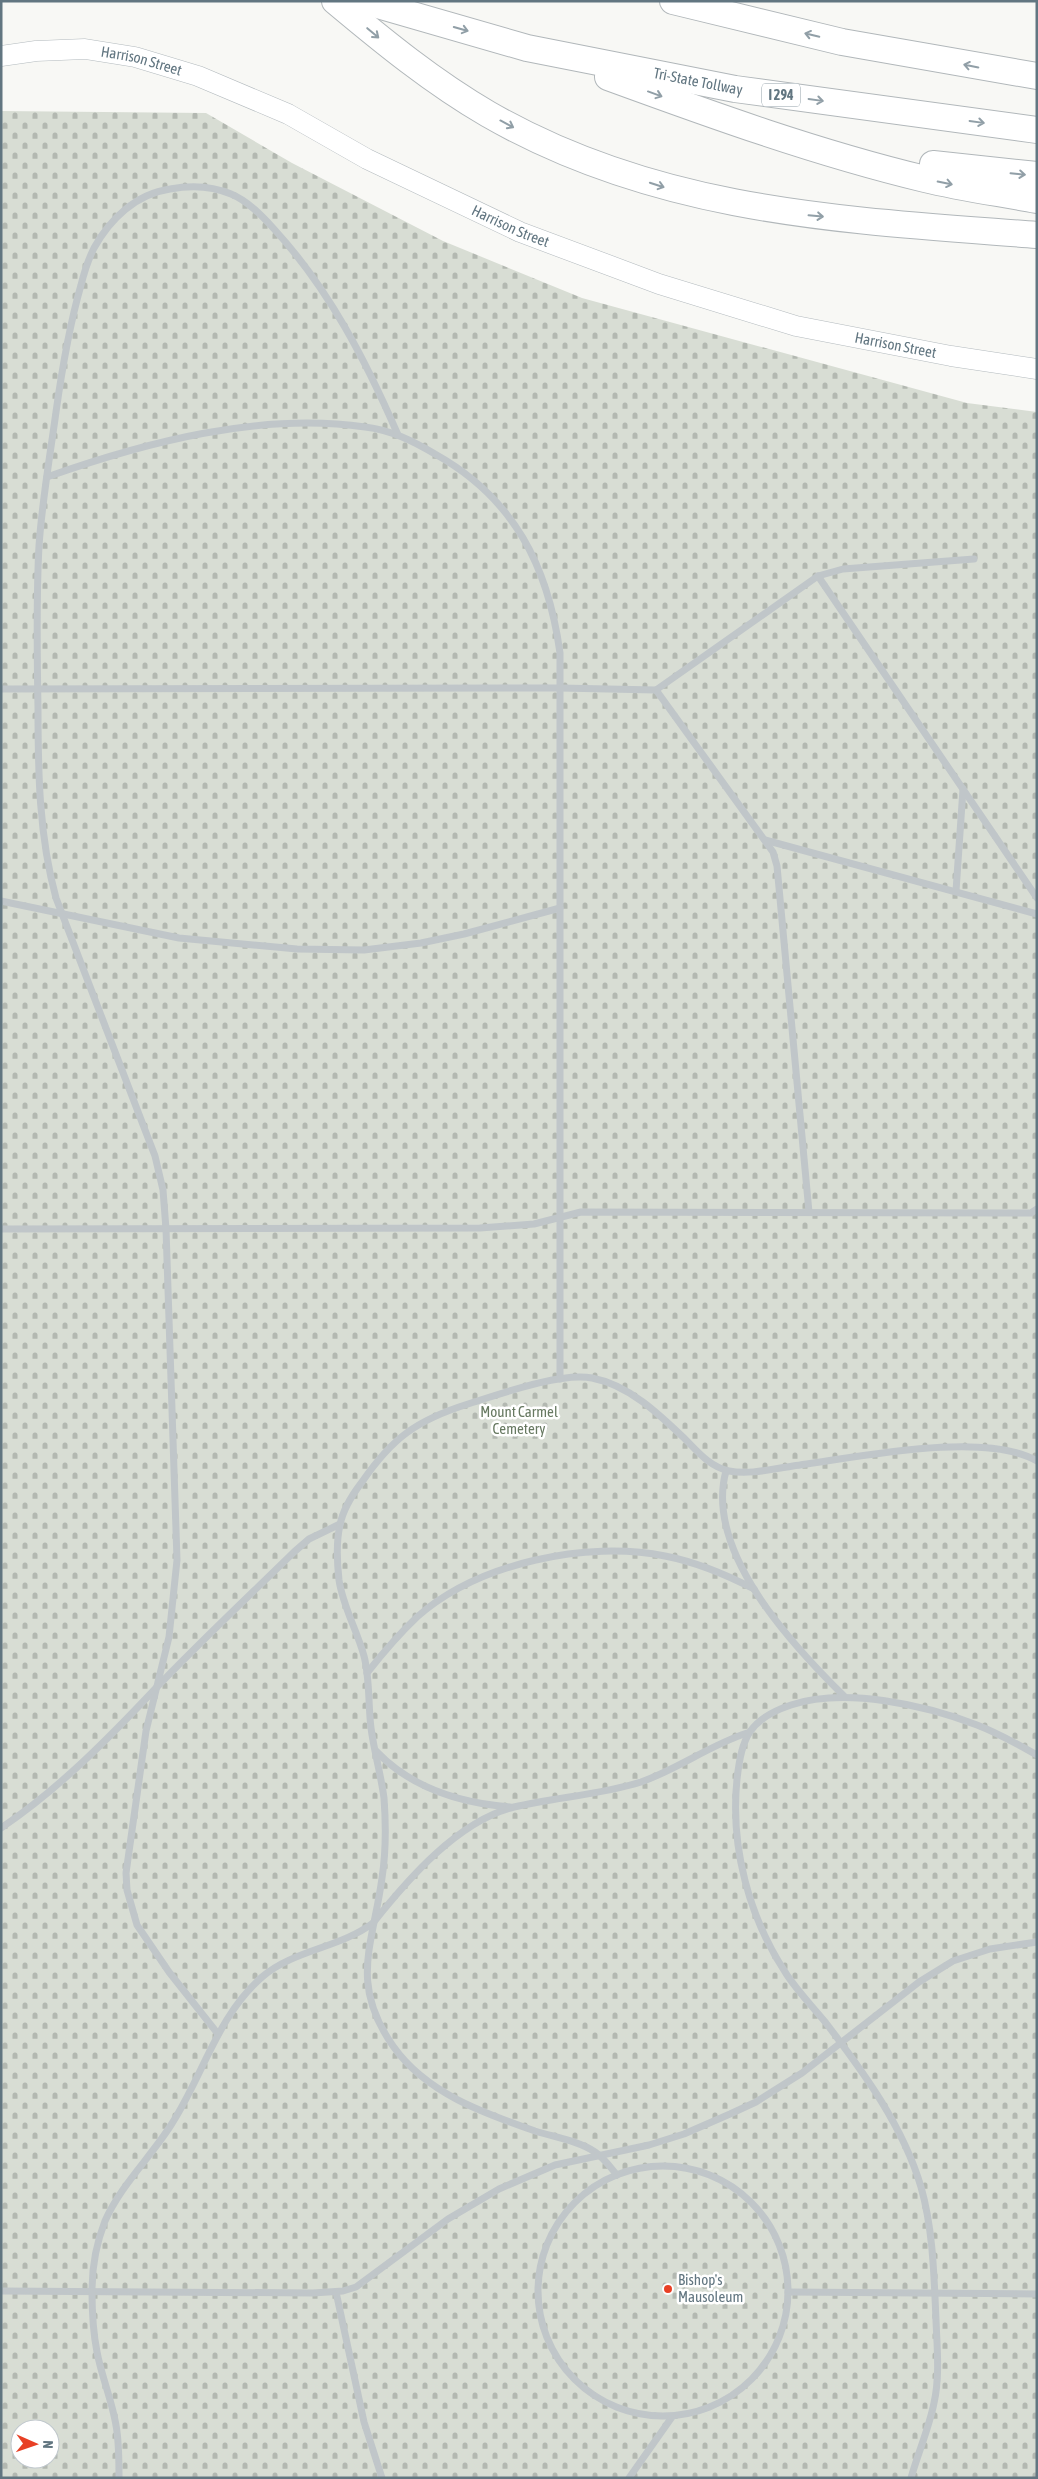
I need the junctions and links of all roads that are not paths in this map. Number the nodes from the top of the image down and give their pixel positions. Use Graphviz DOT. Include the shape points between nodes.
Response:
graph roads {
  1 [pos="335,1"];
  2 [pos="364,1"];
  3 [pos="672,1"];
  4 [pos="527,48"];
  5 [pos="1,56"];
  6 [pos="1037,76"];
  7 [pos="1037,130"];
  8 [pos="780,136"];
  9 [pos="1037,175"];
  10 [pos="1037,200"];
  11 [pos="1037,235"];
  12 [pos="1037,369"];
  13 [pos="398,435"];
  14 [pos="48,477"];
  15 [pos="974,559"];
  16 [pos="818,576"];
  17 [pos="560,688"];
  18 [pos="1,689"];
  19 [pos="38,689"];
  20 [pos="656,690"];
  21 [pos="963,789"];
  22 [pos="765,840"];
  23 [pos="956,892"];
  24 [pos="1037,898"];
  25 [pos="1,901"];
  26 [pos="560,908"];
  27 [pos="63,914"];
  28 [pos="1037,914"];
  29 [pos="1037,1208"];
  30 [pos="809,1212"];
  31 [pos="560,1216"];
  32 [pos="1,1228"];
  33 [pos="166,1229"];
  34 [pos="560,1379"];
  35 [pos="1037,1461"];
  36 [pos="726,1470"];
  37 [pos="340,1524"];
  38 [pos="754,1589"];
  39 [pos="367,1674"];
  40 [pos="156,1688"];
  41 [pos="845,1698"];
  42 [pos="747,1733"];
  43 [pos="376,1751"];
  44 [pos="1037,1755"];
  45 [pos="513,1808"];
  46 [pos="1,1828"];
  47 [pos="373,1923"];
  48 [pos="1037,1942"];
  49 [pos="218,2034"];
  50 [pos="841,2044"];
  51 [pos="600,2156"];
  52 [pos="617,2175"];
  53 [pos="1,2291"];
  54 [pos="92,2292"];
  55 [pos="336,2292"];
  56 [pos="788,2292"];
  57 [pos="935,2293"];
  58 [pos="1037,2294"];
  59 [pos="672,2417"];
  60 [pos="119,2478"];
  61 [pos="382,2478"];
  62 [pos="630,2478"];
  63 [pos="911,2478"];
  1 -- 11 [label="highway, one-way" via="397,53 481,110 535,139 663,187 793,214"];
  2 -- 4 [label="highway, Tri-State Tollway / I 294, one-way"];
  6 -- 3 [label="highway, one-way" via="842,42"];
  4 -- 7 [label="highway, Tri-State Tollway / I 294, one-way" via="735,89"];
  4 -- 8 [label="highway, one-way"];
  5 -- 12 [label="main road, Harrison Street" via="85,49 135,57 198,76 288,114 367,159 520,232 659,284 796,326"];
  8 -- 9 [label="highway, one-way" via="912,160"];
  8 -- 10 [label="highway, one-way" via="926,179"];
  13 -- 14 [label="lane" via="366,427 259,426 138,448"];
  13 -- 14 [label="lane" via="354,342 332,305 286,242 249,205 233,194 199,186 182,187 162,190 131,205 105,231 92,250 74,307"];
  13 -- 17 [label="lane" via="451,463 470,477 494,498 516,526 540,570 550,600 560,653"];
  14 -- 19 [label="lane" via="39,543"];
  15 -- 16 [label="lane" via="843,570"];
  16 -- 20 [label="lane"];
  16 -- 21 [label="lane"];
  17 -- 19 [label="lane"];
  17 -- 20 [label="lane"];
  17 -- 26 [label="lane"];
  18 -- 19 [label="lane"];
  19 -- 27 [label="lane" via="38,774 43,829 50,875"];
  20 -- 22 [label="lane"];
  21 -- 23 [label="lane"];
  21 -- 24 [label="lane"];
  22 -- 23 [label="lane"];
  22 -- 30 [label="lane" via="777,866"];
  23 -- 28 [label="lane"];
  25 -- 27 [label="lane"];
  26 -- 27 [label="lane" via="464,934 364,950 297,949 179,938"];
  26 -- 31 [label="lane"];
  27 -- 33 [label="lane" via="154,1156"];
  29 -- 30 [label="lane" via="1031,1212"];
  30 -- 31 [label="lane" via="581,1212"];
  31 -- 33 [label="lane" via="534,1224 507,1227"];
  31 -- 34 [label="lane"];
  32 -- 33 [label="lane"];
  33 -- 40 [label="lane" via="177,1560 169,1636"];
  34 -- 36 [label="lane" via="593,1378 623,1390 664,1419 706,1460"];
  34 -- 37 [label="lane" via="459,1406 406,1432 380,1456 346,1506"];
  35 -- 36 [label="lane" via="1015,1452 966,1446 753,1472"];
  36 -- 38 [label="lane" via="722,1498 727,1531 742,1570"];
  37 -- 39 [label="lane" via="337,1544 340,1583"];
  37 -- 40 [label="lane" via="309,1539 294,1552"];
  38 -- 39 [label="lane" via="712,1570 664,1556 619,1551 560,1556 494,1573 435,1603 402,1632"];
  38 -- 41 [label="lane" via="786,1632"];
  39 -- 43 [label="lane"];
  40 -- 46 [label="lane" via="124,1723"];
  40 -- 49 [label="lane" via="130,1832 127,1890 138,1925 148,1943"];
  41 -- 42 [label="lane" via="828,1697 794,1704 761,1719"];
  41 -- 44 [label="lane" via="884,1702 946,1715 1002,1736"];
  42 -- 45 [label="lane" via="724,1741 653,1778"];
  42 -- 50 [label="lane" via="740,1757 735,1816 740,1861 748,1888 766,1936 786,1973"];
  43 -- 45 [label="lane" via="388,1764 429,1789 480,1804"];
  43 -- 47 [label="lane" via="385,1825 382,1879"];
  45 -- 47 [label="lane" via="483,1820 443,1848 410,1878"];
  47 -- 49 [label="lane" via="351,1937 279,1965 262,1977 233,2008"];
  47 -- 51 [label="lane" via="366,1958 369,1997 382,2028 406,2063 433,2086 479,2110 580,2145"];
  48 -- 50 [label="lane" via="990,1949 953,1961 919,1982"];
  49 -- 54 [label="lane" via="184,2105 117,2198 105,2222 94,2259"];
  50 -- 51 [label="lane" via="777,2089 738,2110 684,2134"];
  50 -- 57 [label="lane" via="876,2092 913,2163 926,2207"];
  51 -- 52 [label="lane"];
  51 -- 55 [label="lane" via="556,2165 500,2189 448,2219 362,2283"];
  52 -- 56 [label="lane" via="649,2167 681,2167 728,2184 753,2204 776,2236 787,2272"];
  52 -- 59 [label="lane" via="574,2204 552,2234 539,2285 543,2323 557,2357 592,2394 630,2412"];
  53 -- 54 [label="lane"];
  54 -- 55 [label="lane"];
  54 -- 60 [label="lane" via="97,2351 117,2431"];
  55 -- 61 [label="lane" via="364,2422"];
  56 -- 57 [label="lane"];
  56 -- 59 [label="lane" via="780,2338 762,2369 750,2382 707,2409"];
  57 -- 58 [label="lane"];
  57 -- 63 [label="lane" via="936,2391"];
  59 -- 62 [label="lane"];
}
